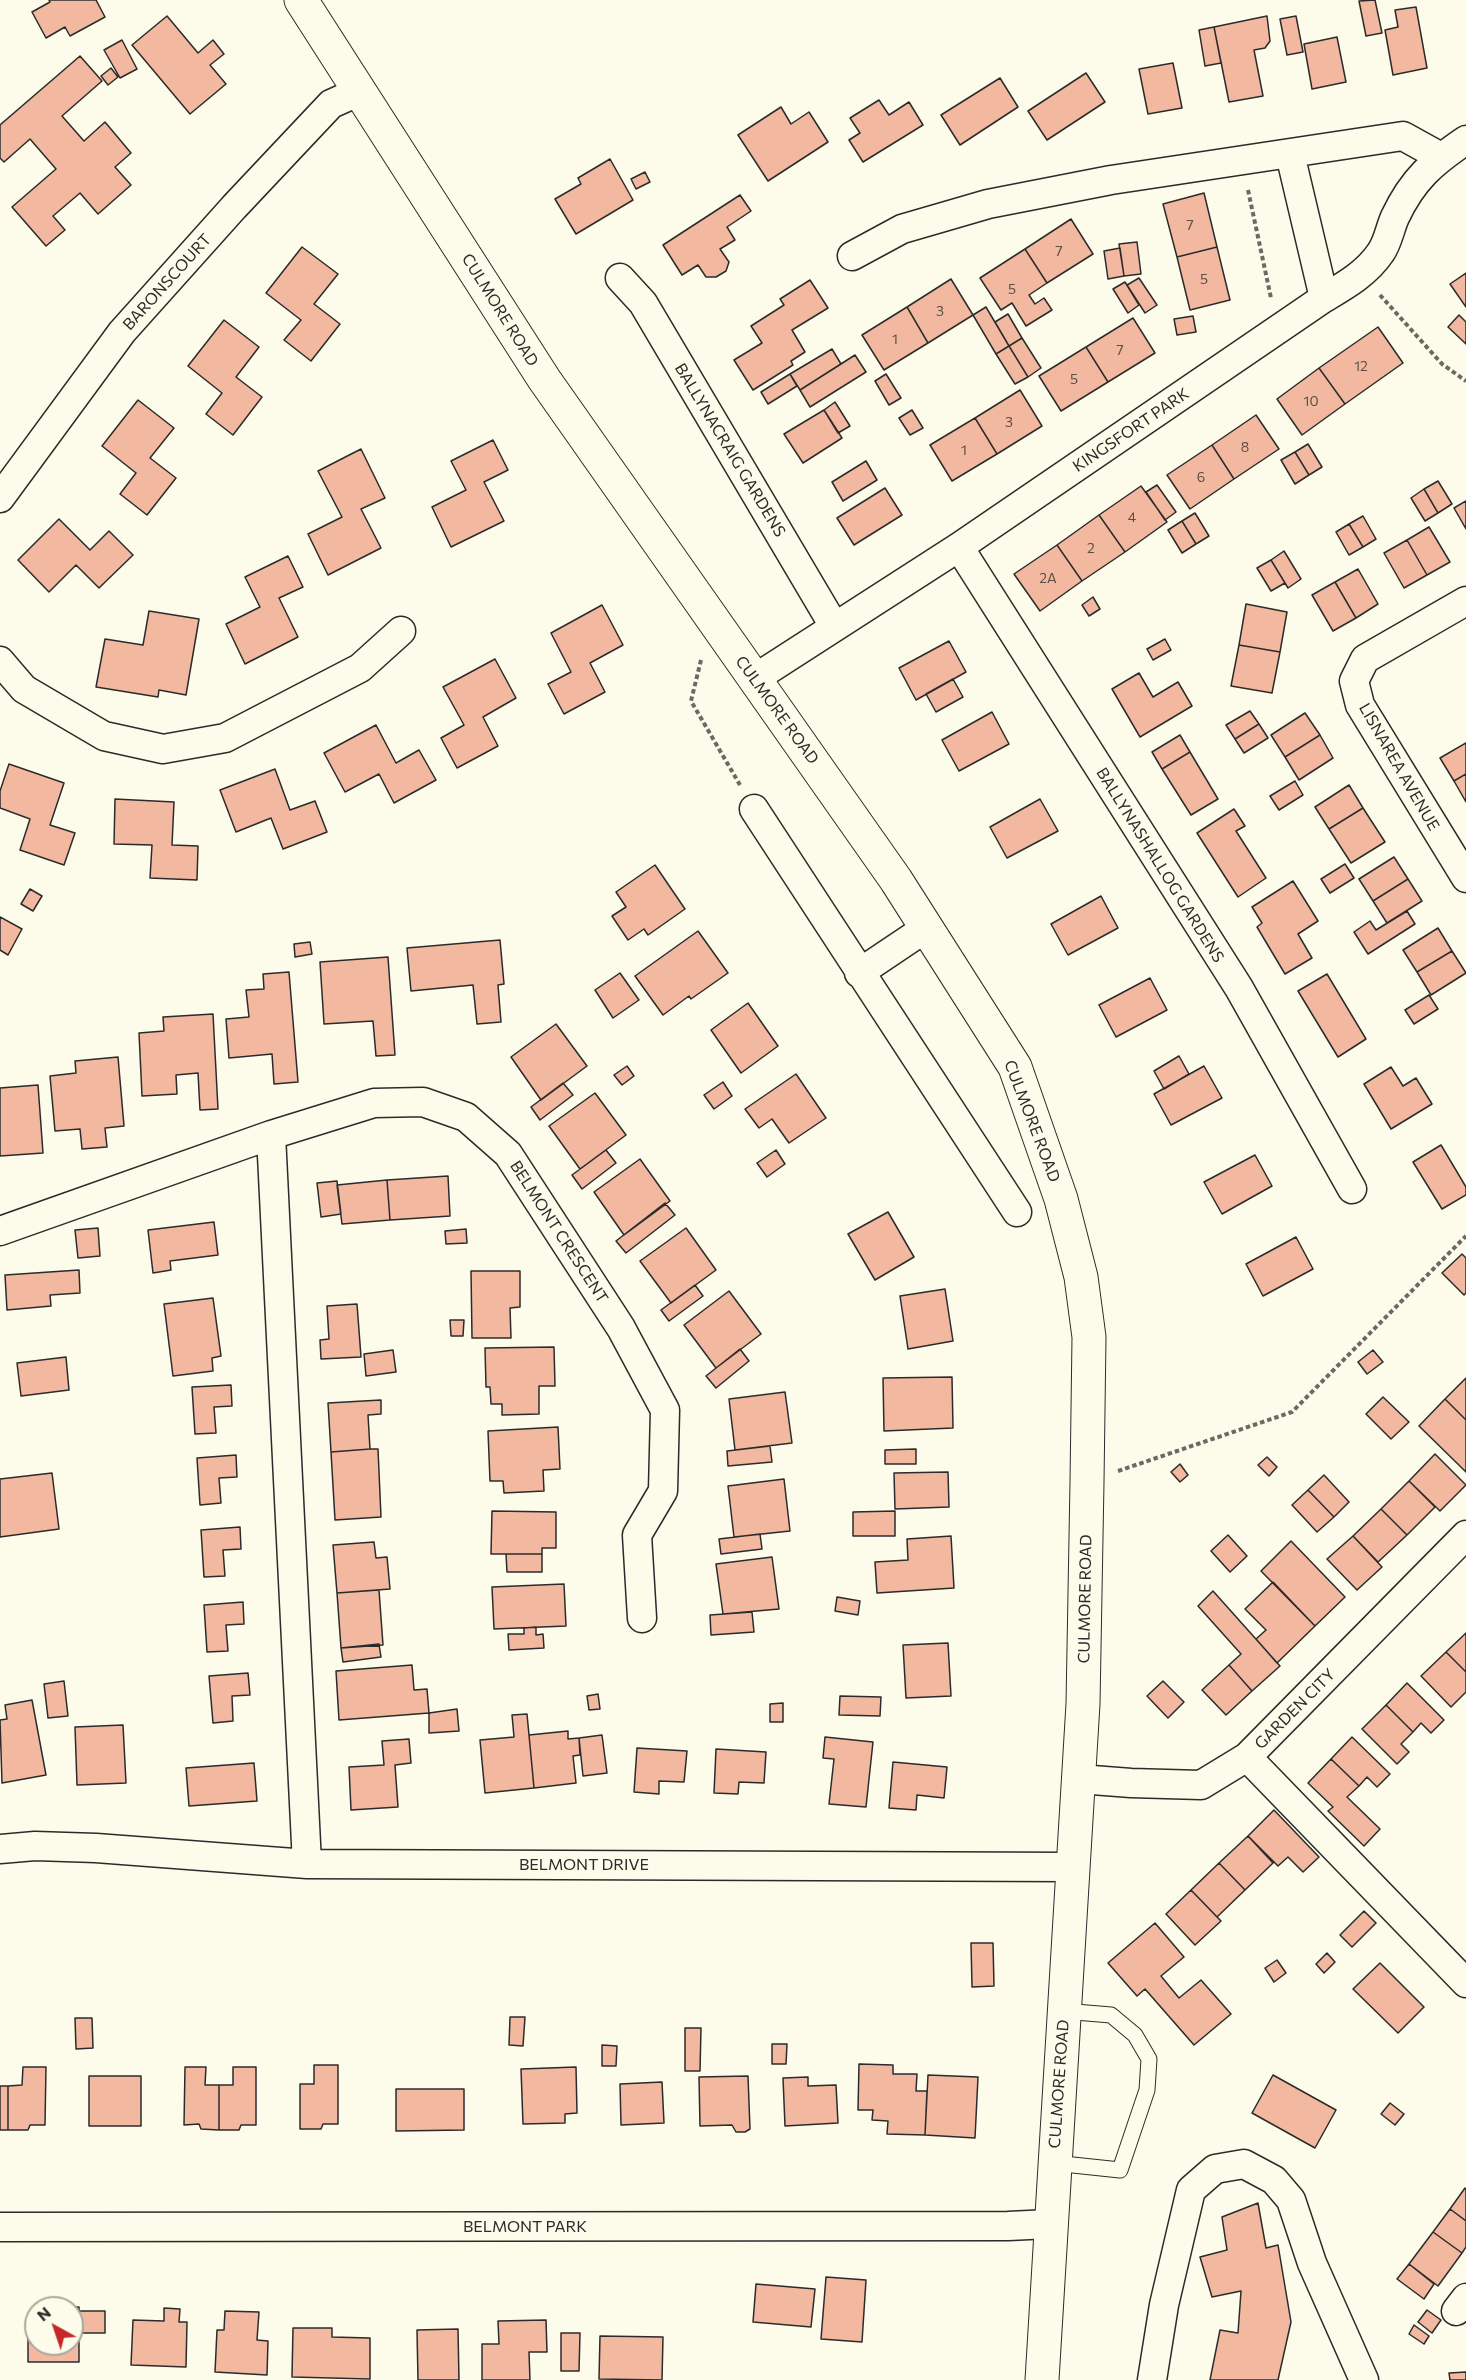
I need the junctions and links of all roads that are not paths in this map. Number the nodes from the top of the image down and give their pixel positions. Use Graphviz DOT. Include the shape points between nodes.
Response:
graph roads {
  1 [pos="301,0"];
  2 [pos="360,91"];
  3 [pos="1466,140"];
  4 [pos="1290,154"];
  5 [pos="1441,157"];
  6 [pos="852,256"];
  7 [pos="620,278"];
  8 [pos="1324,298"];
  9 [pos="0,498"];
  10 [pos="959,547"];
  11 [pos="1466,601"];
  12 [pos="834,626"];
  13 [pos="401,631"];
  14 [pos="0,661"];
  15 [pos="754,679"];
  16 [pos="754,809"];
  17 [pos="1466,878"];
  18 [pos="926,928"];
  19 [pos="859,973"];
  20 [pos="271,1135"];
  21 [pos="1352,1189"];
  22 [pos="1017,1212"];
  23 [pos="0,1231"];
  24 [pos="1466,1535"];
  25 [pos="642,1618"];
  26 [pos="1247,1757"];
  27 [pos="1079,1779"];
  28 [pos="0,1849"];
  29 [pos="307,1864"];
  30 [pos="1072,1867"];
  31 [pos="1463,1972"];
  32 [pos="1063,2011"];
  33 [pos="1054,2163"];
  34 [pos="1050,2224"];
  35 [pos="0,2227"];
  36 [pos="1042,2380"];
  37 [pos="1152,2380"];
  38 [pos="1364,2380"];
  1 -- 2 [label="highway, CULMORE ROAD"];
  2 -- 9 [label="street, BARONSCOURT" via="331,104 122,332"];
  2 -- 15 [label="highway, CULMORE ROAD" via="544,379"];
  3 -- 5 [label="street, KINGSFORT PARK"];
  4 -- 5 [label="street" via="1403,136"];
  4 -- 6 [label="street" via="1111,180 988,204 902,229"];
  4 -- 8 [label="street"];
  5 -- 8 [label="street, KINGSFORT PARK" via="1414,183 1382,251 1362,274"];
  7 -- 12 [label="street, BALLYNACRAIG GARDENS" via="643,303"];
  8 -- 10 [label="street, KINGSFORT PARK"];
  10 -- 12 [label="street, KINGSFORT PARK"];
  10 -- 21 [label="street, BALLYNASHALLOG GARDENS" via="1239,988"];
  11 -- 17 [label="street, LISNAREA AVENUE" via="1365,659 1354,681 1360,705"];
  12 -- 15 [label="street, KINGSFORT PARK"];
  13 -- 14 [label="street" via="360,668 225,738 163,749 104,736 24,689"];
  15 -- 18 [label="highway, CULMORE ROAD"];
  16 -- 19 [label="street"];
  18 -- 19 [label="street"];
  18 -- 27 [label="highway, CULMORE ROAD" via="1015,1067 1061,1199 1081,1277 1089,1337"];
  19 -- 22 [label="street"];
  20 -- 23 [label="street, BELMONT CRESCENT"];
  20 -- 25 [label="street, BELMONT CRESCENT" via="374,1103 423,1102 466,1116 508,1154 621,1328 665,1410 663,1491 637,1535"];
  20 -- 29 [label="street"];
  24 -- 26 [label="street, GARDEN CITY"];
  26 -- 27 [label="street, GARDEN CITY" via="1201,1785"];
  26 -- 31 [label="street"];
  27 -- 30 [label="highway, CULMORE ROAD"];
  28 -- 29 [label="street, BELMONT DRIVE" via="96,1848"];
  29 -- 30 [label="street, BELMONT DRIVE"];
  30 -- 32 [label="highway, CULMORE ROAD"];
  32 -- 33 [label="highway, CULMORE ROAD"];
  32 -- 33 [label="lane" via="1111,2015 1135,2035 1149,2059 1147,2090 1120,2169"];
  33 -- 34 [label="highway, CULMORE ROAD"];
  34 -- 35 [label="street, BELMONT PARK"];
  34 -- 36 [label="highway, CULMORE ROAD"];
  37 -- 38 [label="street" via="1164,2305 1191,2190 1215,2169 1244,2164 1274,2180 1291,2200 1312,2263"];
}
